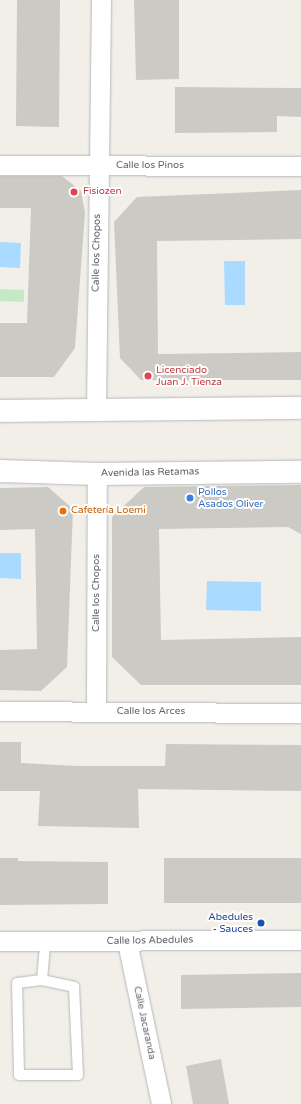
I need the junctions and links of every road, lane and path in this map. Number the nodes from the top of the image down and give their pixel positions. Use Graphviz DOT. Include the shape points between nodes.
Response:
graph roads {
  1 [pos="101,0"];
  2 [pos="0,165"];
  3 [pos="99,166"];
  4 [pos="301,166"];
  5 [pos="301,408"];
  6 [pos="96,409"];
  7 [pos="0,411"];
  8 [pos="0,471"];
  9 [pos="301,472"];
  10 [pos="97,474"];
  11 [pos="0,711"];
  12 [pos="96,712"];
  13 [pos="301,713"];
  14 [pos="301,940"];
  15 [pos="0,941"];
  16 [pos="45,942"];
  17 [pos="127,942"];
  18 [pos="42,980"];
  19 [pos="161,1104"];
  1 -- 3 [label="street, Calle los Chopos"];
  2 -- 3 [label="street, Calle los Pinos"];
  3 -- 4 [label="street, Calle los Pinos"];
  3 -- 6 [label="street, Calle los Chopos"];
  5 -- 6 [label="street"];
  6 -- 7 [label="street"];
  8 -- 10 [label="street, Avenida las Retamas"];
  9 -- 10 [label="street, Avenida las Retamas"];
  10 -- 12 [label="street, Calle los Chopos"];
  11 -- 12 [label="street, Calle los Arces"];
  12 -- 13 [label="street, Calle los Arces"];
  14 -- 17 [label="street, Calle los Abedules"];
  15 -- 16 [label="street, Calle los Abedules"];
  16 -- 17 [label="street, Calle los Abedules"];
  16 -- 18 [label="lane"];
  17 -- 19 [label="street, Calle Jacaranda"];
  18 -- 18 [label="lane" via="17,983 19,1074 78,1075 74,987"];
}
